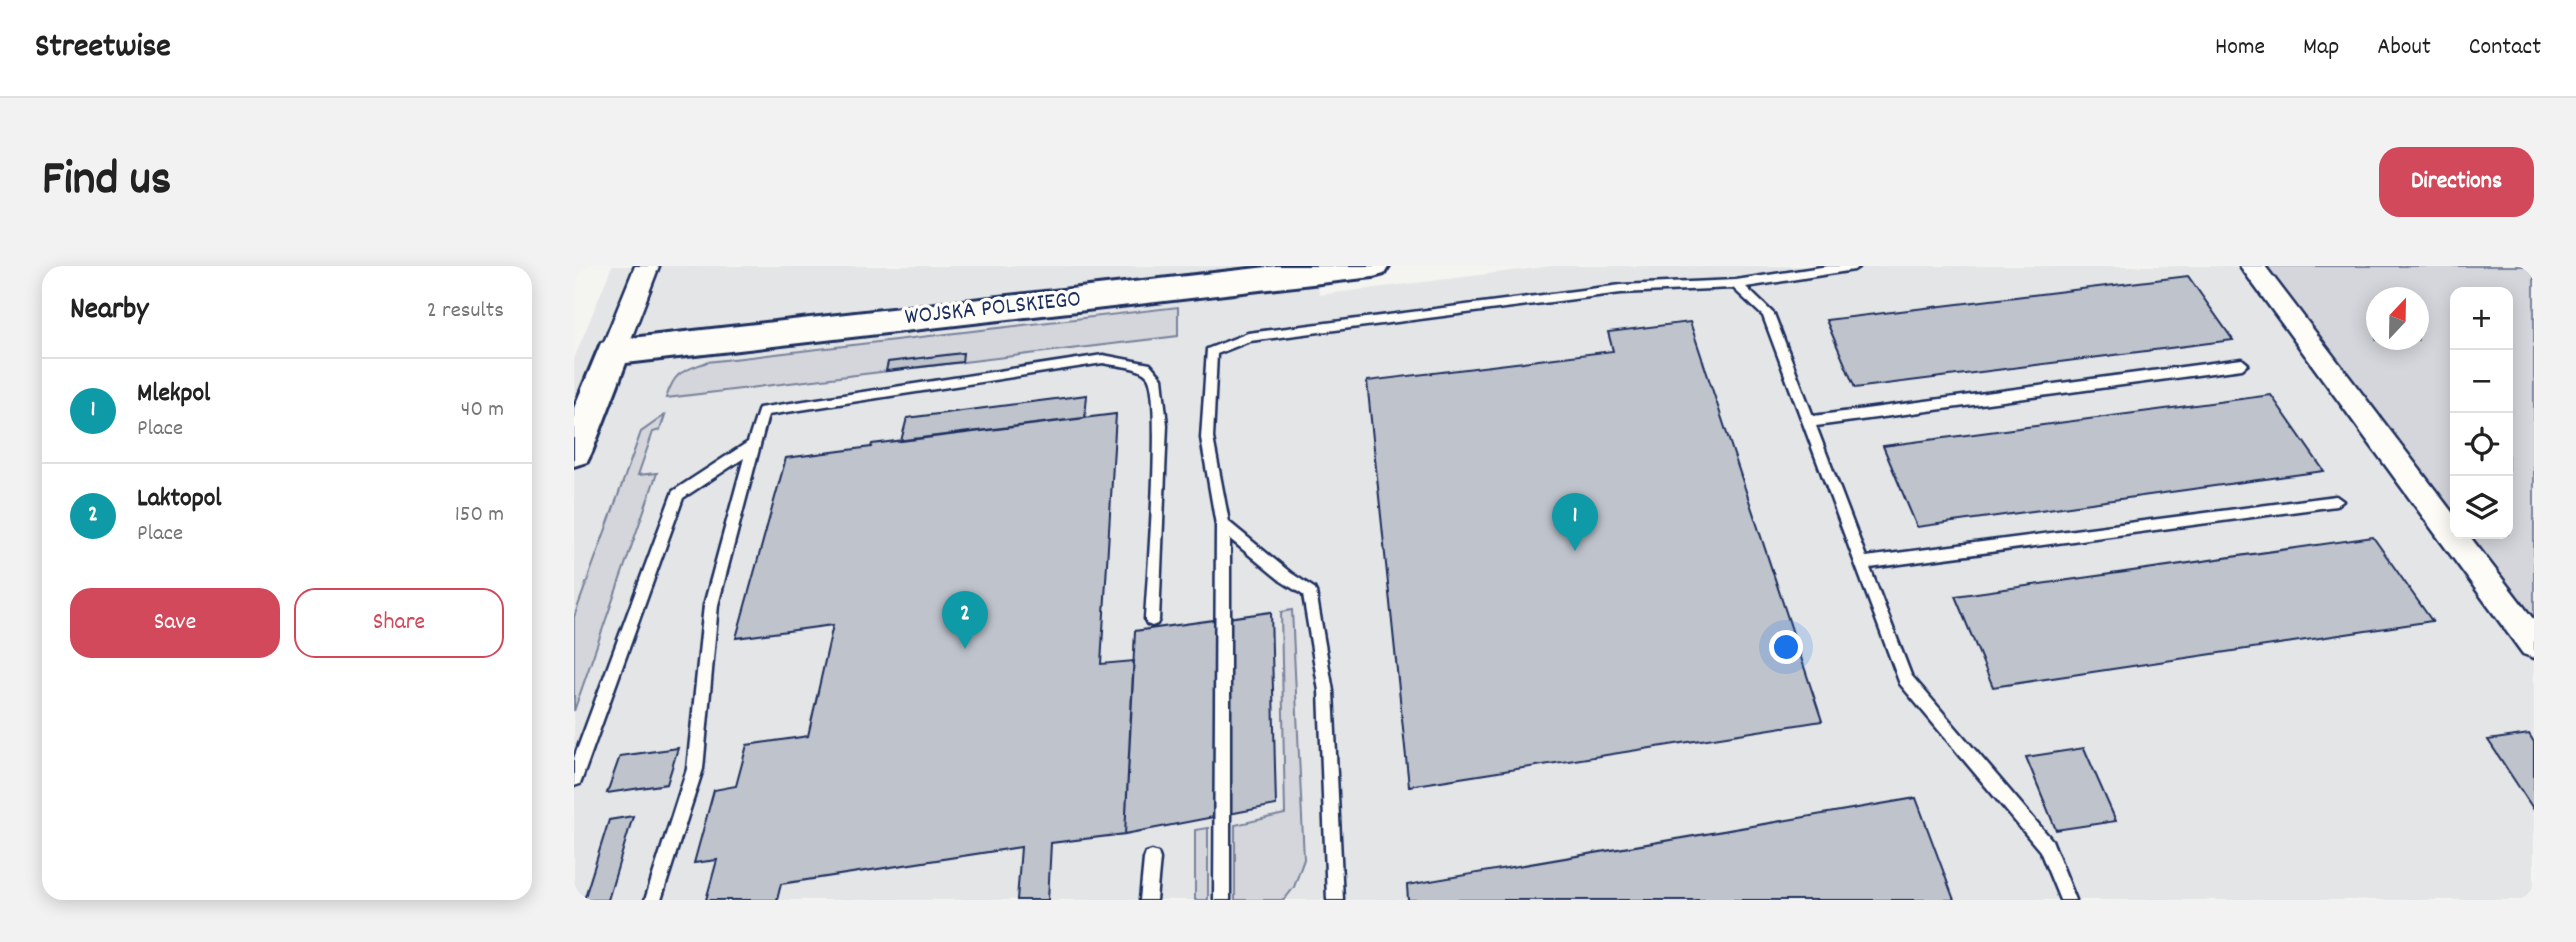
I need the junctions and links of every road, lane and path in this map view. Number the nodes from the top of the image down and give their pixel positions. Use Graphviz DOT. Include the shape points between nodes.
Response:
graph roads {
  1 [pos="647,266"];
  2 [pos="1373,266"];
  3 [pos="1854,266"];
  4 [pos="2252,266"];
  5 [pos="1736,284"];
  6 [pos="613,352"];
  7 [pos="2242,364"];
  8 [pos="1808,422"];
  9 [pos="754,445"];
  10 [pos="574,452"];
  11 [pos="2336,501"];
  12 [pos="1223,525"];
  13 [pos="1862,563"];
  14 [pos="1152,620"];
  15 [pos="2534,644"];
  16 [pos="574,779"];
  17 [pos="1152,859"];
  18 [pos="653,900"];
  19 [pos="1148,900"];
  20 [pos="1222,900"];
  21 [pos="1335,900"];
  22 [pos="2068,900"];
  1 -- 6 [label="street"];
  2 -- 6 [label="street, WOJSKA POLSKIEGO"];
  3 -- 5 [label="lane"];
  4 -- 15 [label="street"];
  5 -- 8 [label="lane" via="1768,314"];
  5 -- 12 [label="lane" via="1594,292 1248,337 1211,352 1207,438"];
  6 -- 10 [label="street"];
  7 -- 8 [label="lane"];
  8 -- 13 [label="lane"];
  9 -- 14 [label="lane" via="763,411 1103,359 1146,367 1156,378 1161,425"];
  9 -- 16 [label="lane" via="678,495"];
  9 -- 18 [label="lane" via="711,605 695,769"];
  11 -- 13 [label="lane"];
  12 -- 20 [label="lane"];
  12 -- 21 [label="lane" via="1309,592 1326,691"];
  13 -- 22 [label="lane" via="1905,679 2046,846"];
  17 -- 19 [label="lane"];
}
